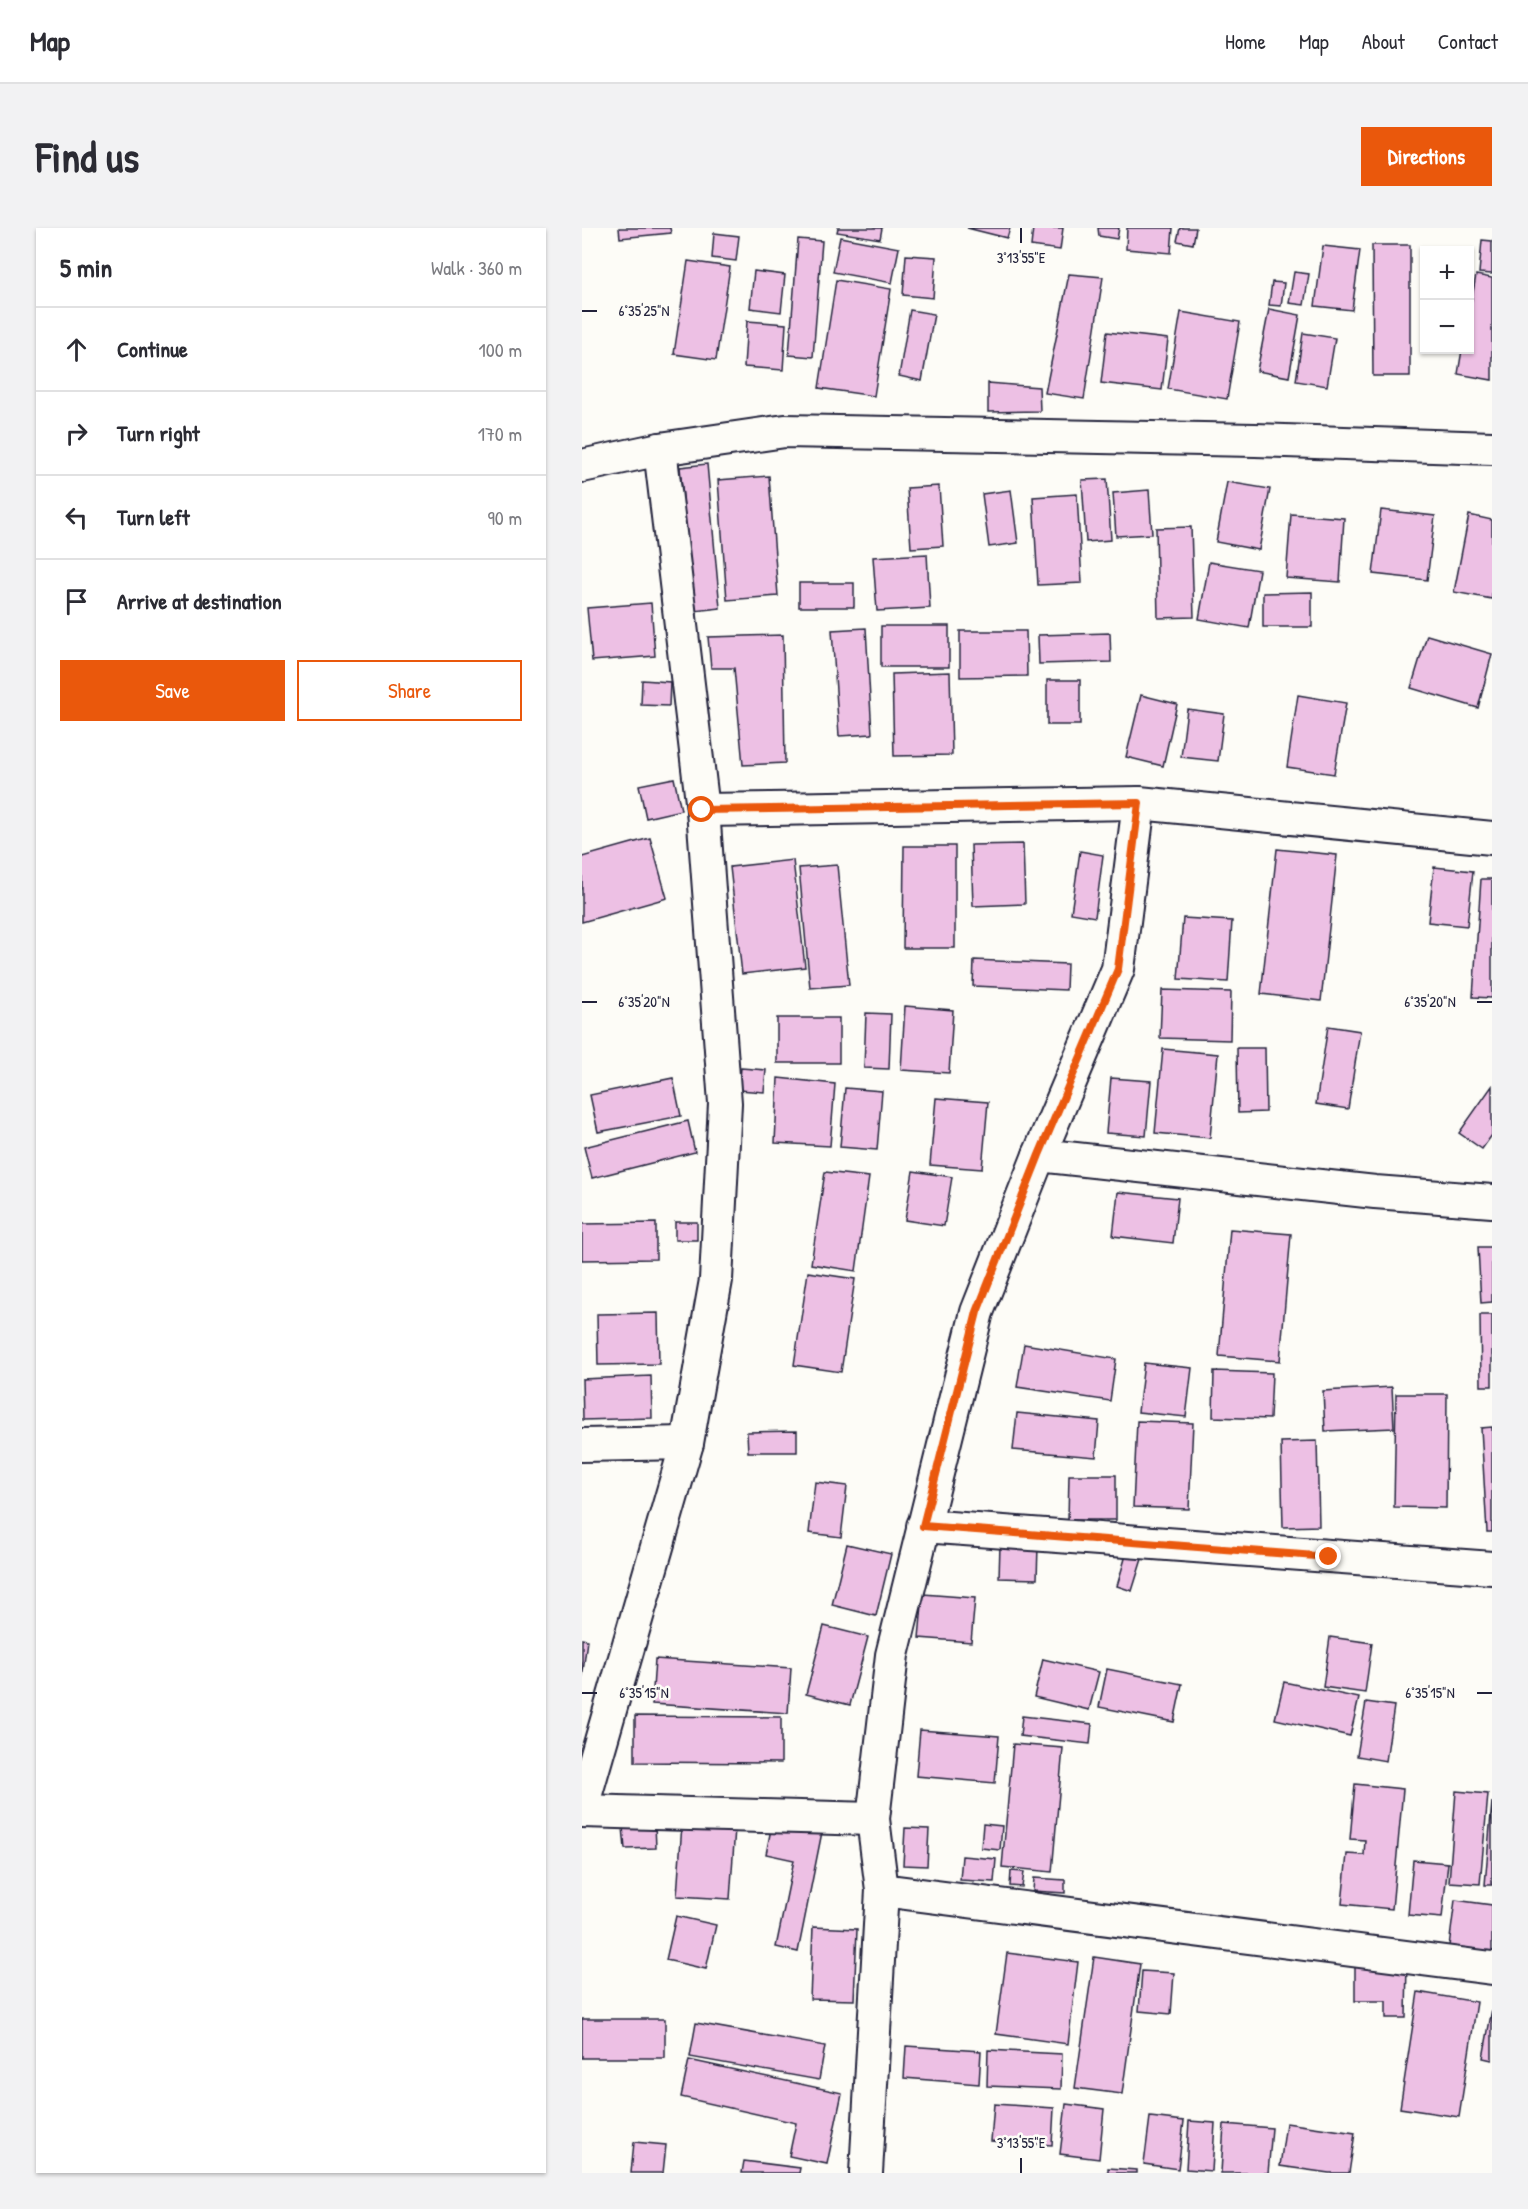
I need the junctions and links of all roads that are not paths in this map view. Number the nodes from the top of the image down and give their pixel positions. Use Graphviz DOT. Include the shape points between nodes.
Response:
graph roads {
  1 [pos="1492,448"];
  2 [pos="660,449"];
  3 [pos="582,466"];
  4 [pos="1139,803"];
  5 [pos="702,810"];
  6 [pos="1492,838"];
  7 [pos="1039,1155"];
  8 [pos="1492,1201"];
  9 [pos="687,1443"];
  10 [pos="582,1445"];
  11 [pos="923,1526"];
  12 [pos="1492,1568"];
  13 [pos="582,1807"];
  14 [pos="582,1811"];
  15 [pos="873,1819"];
  16 [pos="882,1890"];
  17 [pos="1492,1968"];
  18 [pos="866,2173"];
  1 -- 2 [label="street" via="785,431"];
  2 -- 3 [label="street"];
  2 -- 5 [label="street"];
  4 -- 5 [label="street"];
  4 -- 6 [label="street"];
  4 -- 7 [label="street" via="1118,969"];
  5 -- 9 [label="street" via="725,1104 716,1280"];
  7 -- 8 [label="street"];
  7 -- 11 [label="street" via="977,1312"];
  9 -- 10 [label="street"];
  9 -- 13 [label="street"];
  11 -- 12 [label="street"];
  11 -- 15 [label="street" via="892,1655"];
  14 -- 15 [label="street"];
  15 -- 16 [label="street"];
  16 -- 17 [label="street"];
  16 -- 18 [label="street"];
}
